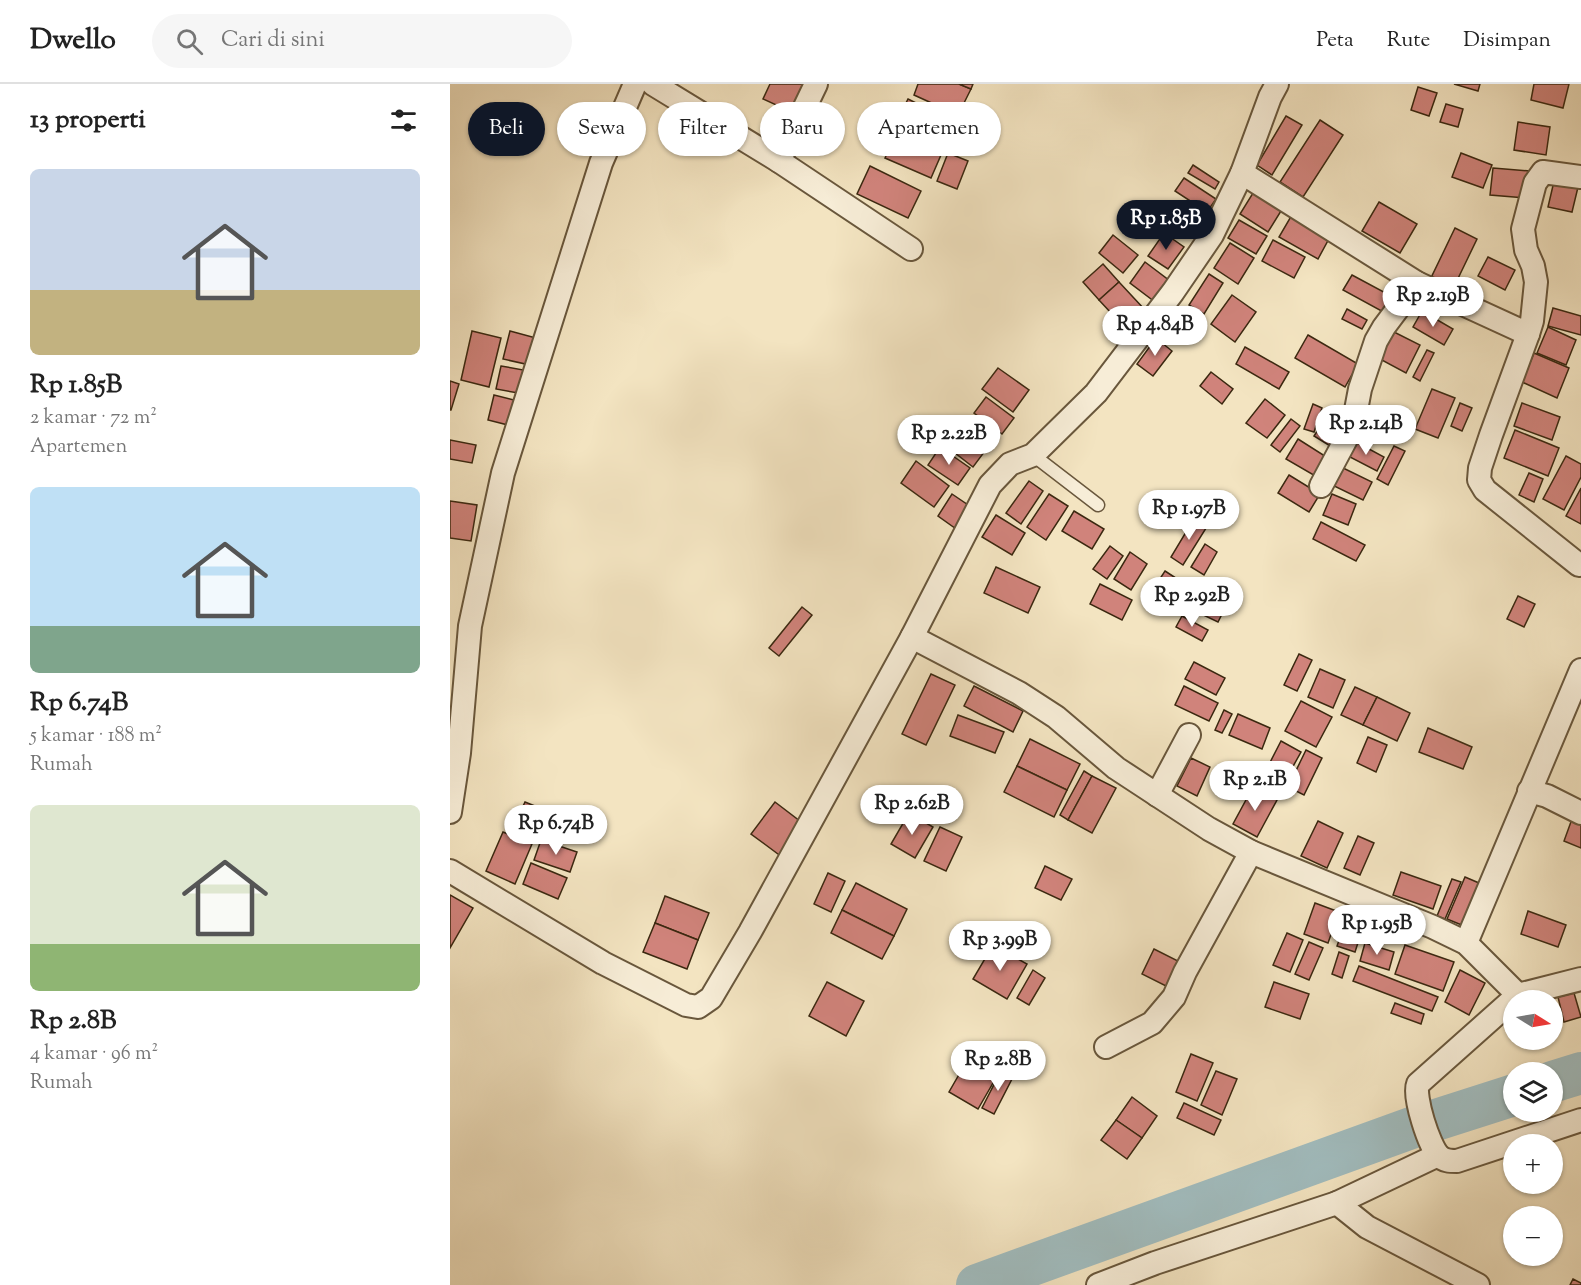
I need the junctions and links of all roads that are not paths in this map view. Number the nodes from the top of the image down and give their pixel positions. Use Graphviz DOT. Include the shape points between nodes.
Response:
graph roads {
  1 [pos="635,84"];
  2 [pos="653,84"];
  3 [pos="816,84"];
  4 [pos="1276,84"];
  5 [pos="779,161"];
  6 [pos="1242,173"];
  7 [pos="1581,177"];
  8 [pos="911,249"];
  9 [pos="1417,283"];
  10 [pos="1528,334"];
  11 [pos="1032,455"];
  12 [pos="1321,486"];
  13 [pos="1098,505"];
  14 [pos="1579,565"];
  15 [pos="912,637"];
  16 [pos="1581,669"];
  17 [pos="1190,735"];
  18 [pos="1528,791"];
  19 [pos="1157,795"];
  20 [pos="450,812"];
  21 [pos="1581,813"];
  22 [pos="1251,852"];
  23 [pos="450,872"];
  24 [pos="1466,943"];
  25 [pos="1581,979"];
  26 [pos="1513,990"];
  27 [pos="1538,990"];
  28 [pos="1503,1008"];
  29 [pos="1106,1047"];
  30 [pos="1581,1120"];
  31 [pos="1435,1149"];
  32 [pos="1337,1203"];
  33 [pos="1137,1278"];
  34 [pos="1098,1285"];
  35 [pos="1478,1285"];
  1 -- 20 [label="street" via="601,163 502,473 470,626"];
  2 -- 5 [label="street"];
  3 -- 5 [label="street"];
  4 -- 6 [label="street"];
  5 -- 8 [label="street"];
  6 -- 9 [label="street"];
  6 -- 11 [label="street" via="1212,235 1166,301 1096,393"];
  7 -- 10 [label="street" via="1543,172 1535,183 1523,229 1536,282"];
  9 -- 10 [label="street"];
  9 -- 12 [label="street" via="1376,341 1353,426"];
  10 -- 14 [label="street" via="1479,480 1485,490"];
  11 -- 13 [label="lane"];
  11 -- 15 [label="street" via="1010,464 990,485"];
  15 -- 19 [label="street" via="1019,693"];
  15 -- 23 [label="street" via="750,932 711,998 698,1007 686,1005 603,963"];
  16 -- 18 [label="street"];
  17 -- 19 [label="street"];
  18 -- 21 [label="street"];
  18 -- 24 [label="street"];
  19 -- 22 [label="street"];
  22 -- 24 [label="street"];
  22 -- 29 [label="street" via="1174,997 1152,1023"];
  24 -- 26 [label="street"];
  25 -- 27 [label="street"];
  28 -- 31 [label="street" via="1418,1084 1421,1114"];
  30 -- 31 [label="street" via="1457,1161 1446,1161"];
  31 -- 32 [label="street"];
  32 -- 33 [label="street"];
  32 -- 35 [label="street" via="1367,1227"];
  33 -- 34 [label="street"];
}
